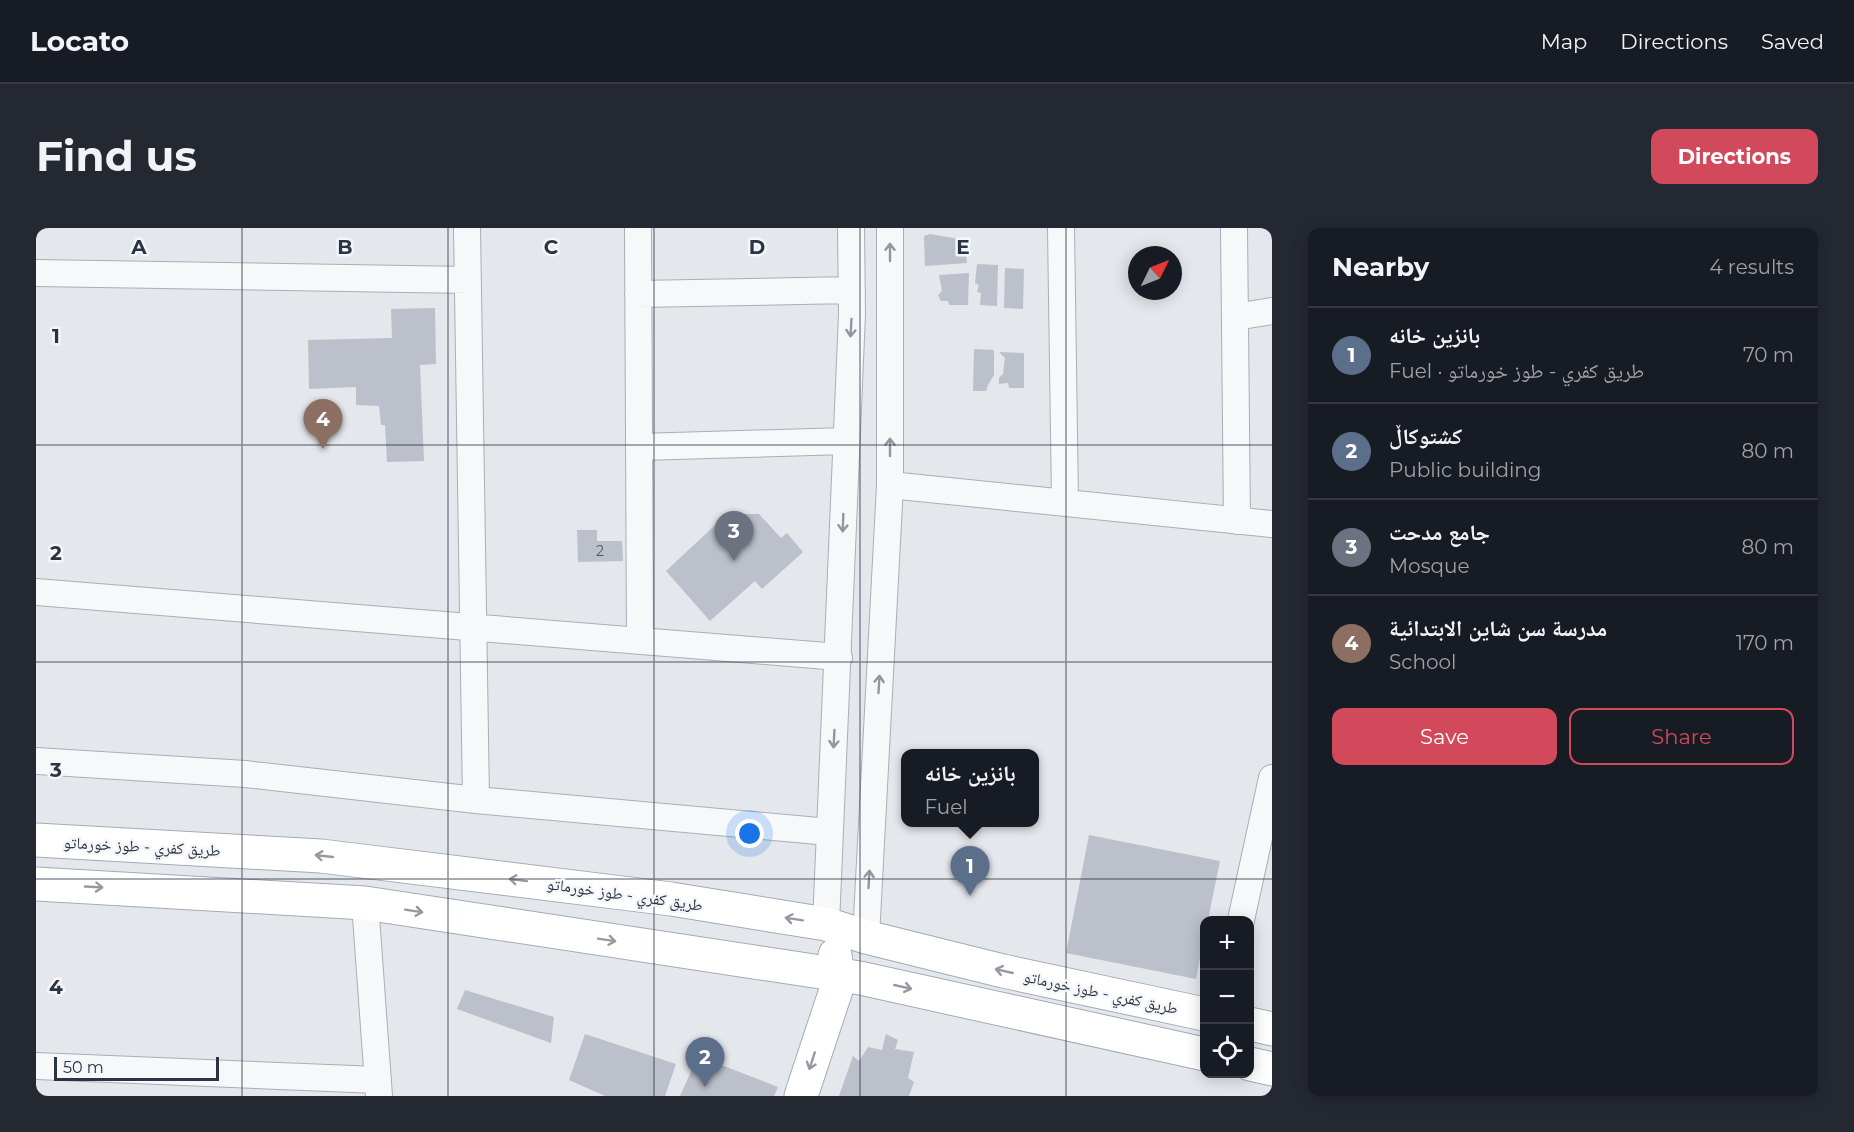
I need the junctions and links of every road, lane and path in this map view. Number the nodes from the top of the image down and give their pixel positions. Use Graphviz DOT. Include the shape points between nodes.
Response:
graph roads {
  1 [pos="467,228"];
  2 [pos="638,228"];
  3 [pos="851,228"];
  4 [pos="890,228"];
  5 [pos="1061,228"];
  6 [pos="1234,228"];
  7 [pos="36,273"];
  8 [pos="468,280"];
  9 [pos="852,290"];
  10 [pos="638,294"];
  11 [pos="1272,312"];
  12 [pos="1235,317"];
  13 [pos="846,441"];
  14 [pos="639,447"];
  15 [pos="890,485"];
  16 [pos="1065,502"];
  17 [pos="1237,521"];
  18 [pos="1272,524"];
  19 [pos="36,592"];
  20 [pos="474,628"];
  21 [pos="640,641"];
  22 [pos="839,657"];
  23 [pos="36,761"];
  24 [pos="1272,778"];
  25 [pos="476,800"];
  26 [pos="829,832"];
  27 [pos="36,840"];
  28 [pos="36,884"];
  29 [pos="365,903"];
  30 [pos="1242,916"];
  31 [pos="826,924"];
  32 [pos="866,937"];
  33 [pos="849,977"];
  34 [pos="1200,1013"];
  35 [pos="1254,1025"];
  36 [pos="1272,1029"];
  37 [pos="1200,1053"];
  38 [pos="1254,1065"];
  39 [pos="36,1066"];
  40 [pos="1272,1069"];
  41 [pos="378,1088"];
  42 [pos="801,1096"];
  43 [pos="824,1096"];
  1 -- 8 [label="street"];
  2 -- 10 [label="street"];
  3 -- 9 [label="street"];
  15 -- 4 [label="street, one-way"];
  5 -- 16 [label="street"];
  6 -- 12 [label="street"];
  7 -- 8 [label="street"];
  8 -- 20 [label="street"];
  9 -- 10 [label="street"];
  9 -- 13 [label="street, one-way"];
  10 -- 14 [label="street"];
  11 -- 12 [label="street"];
  12 -- 17 [label="street"];
  13 -- 14 [label="street"];
  13 -- 22 [label="street, one-way"];
  14 -- 21 [label="street"];
  15 -- 16 [label="street"];
  32 -- 15 [label="street, one-way"];
  16 -- 17 [label="street"];
  17 -- 18 [label="street"];
  19 -- 20 [label="street"];
  20 -- 21 [label="street"];
  20 -- 25 [label="street"];
  21 -- 22 [label="street"];
  22 -- 26 [label="street, one-way"];
  23 -- 25 [label="street" via="244,774"];
  24 -- 30 [label="street"];
  25 -- 26 [label="street"];
  26 -- 31 [label="street"];
  31 -- 27 [label="main road, طريق كفري - طوز خورماتو, one-way" via="671,899 321,856"];
  28 -- 29 [label="main road, one-way"];
  29 -- 33 [label="main road, one-way"];
  29 -- 41 [label="street"];
  31 -- 32 [label="main road, طريق كفري - طوز خورماتو"];
  31 -- 33 [label="main road" via="837,962"];
  32 -- 33 [label="main road"];
  34 -- 32 [label="main road, طريق كفري - طوز خورماتو, one-way"];
  33 -- 37 [label="main road, one-way"];
  33 -- 42 [label="main road, one-way" via="836,990"];
  33 -- 43 [label="main road"];
  35 -- 36 [label="main road"];
  38 -- 40 [label="main road"];
  39 -- 41 [label="street"];
}
